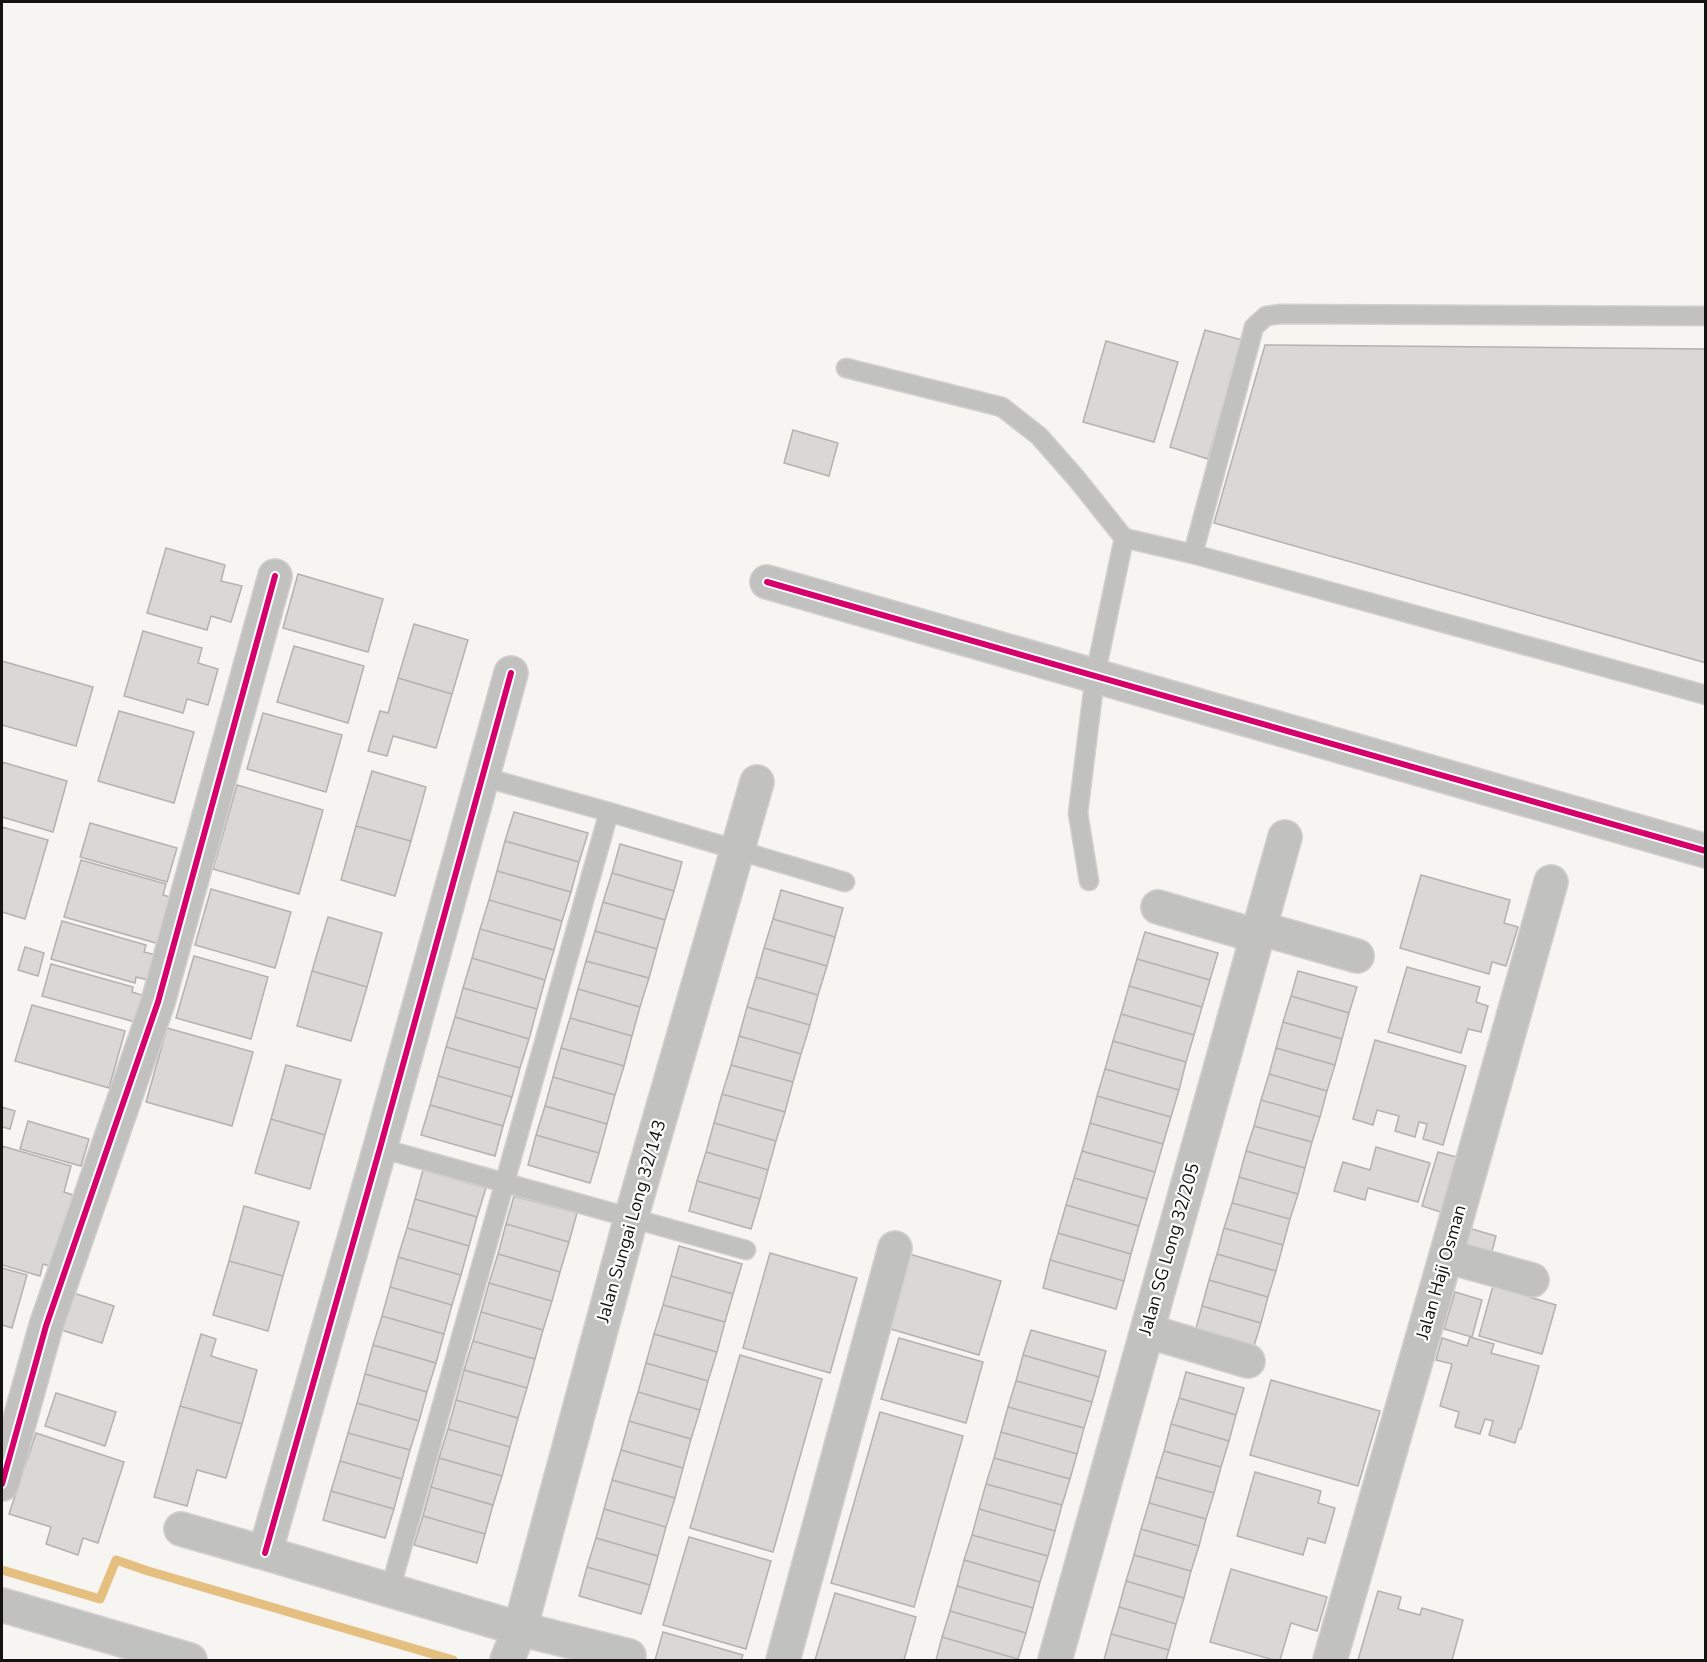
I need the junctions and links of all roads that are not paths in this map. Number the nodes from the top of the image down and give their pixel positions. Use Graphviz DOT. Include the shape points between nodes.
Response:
graph roads {
  1 [pos="1706,316"];
  2 [pos="846,368"];
  3 [pos="1124,538"];
  4 [pos="1193,554"];
  5 [pos="275,576"];
  6 [pos="767,582"];
  7 [pos="512,673"];
  8 [pos="1095,676"];
  9 [pos="1706,695"];
  10 [pos="483,777"];
  11 [pos="757,782"];
  12 [pos="609,812"];
  13 [pos="1285,837"];
  14 [pos="738,850"];
  15 [pos="1706,851"];
  16 [pos="1089,881"];
  17 [pos="845,882"];
  18 [pos="1551,882"];
  19 [pos="1158,907"];
  20 [pos="1258,932"];
  21 [pos="1357,956"];
  22 [pos="380,1148"];
  23 [pos="506,1182"];
  24 [pos="631,1218"];
  25 [pos="895,1248"];
  26 [pos="746,1250"];
  27 [pos="1446,1256"];
  28 [pos="1532,1280"];
  29 [pos="1146,1331"];
  30 [pos="1248,1361"];
  31 [pos="2,1484"];
  32 [pos="181,1529"];
  33 [pos="265,1552"];
  34 [pos="390,1590"];
  35 [pos="2,1605"];
  36 [pos="520,1629"];
  37 [pos="629,1656"];
  38 [pos="190,1660"];
  39 [pos="507,1660"];
  40 [pos="783,1660"];
  41 [pos="1054,1660"];
  42 [pos="1330,1660"];
  1 -- 4 [label="lane" via="1266,316 1254,327"];
  2 -- 3 [label="lane" via="1002,407 1039,436"];
  3 -- 4 [label="lane"];
  3 -- 8 [label="lane"];
  4 -- 9 [label="lane"];
  5 -- 31 [label="street" via="158,1002 46,1326"];
  6 -- 8 [label="street"];
  7 -- 10 [label="street"];
  8 -- 15 [label="street"];
  8 -- 16 [label="lane" via="1078,813"];
  10 -- 12 [label="lane"];
  10 -- 22 [label="street"];
  11 -- 14 [label="street, Jalan Sungai Long 32/143"];
  12 -- 14 [label="lane"];
  12 -- 23 [label="lane"];
  13 -- 20 [label="street, Jalan SG Long 32/205"];
  14 -- 17 [label="lane"];
  14 -- 24 [label="street, Jalan Sungai Long 32/143"];
  18 -- 27 [label="street, Jalan Haji Osman"];
  19 -- 20 [label="street"];
  20 -- 21 [label="street"];
  20 -- 29 [label="street, Jalan SG Long 32/205"];
  22 -- 23 [label="lane"];
  22 -- 33 [label="street"];
  23 -- 24 [label="lane"];
  23 -- 34 [label="lane"];
  24 -- 26 [label="lane"];
  24 -- 36 [label="street, Jalan Sungai Long 32/143"];
  25 -- 40 [label="street"];
  27 -- 28 [label="street"];
  27 -- 42 [label="street, Jalan Haji Osman"];
  29 -- 30 [label="street"];
  29 -- 41 [label="street, Jalan SG Long 32/205"];
  32 -- 33 [label="street"];
  33 -- 34 [label="street"];
  34 -- 36 [label="street"];
  35 -- 38 [label="street"];
  36 -- 37 [label="street"];
  36 -- 39 [label="street, Jalan Sungai Long 32/143"];
}
